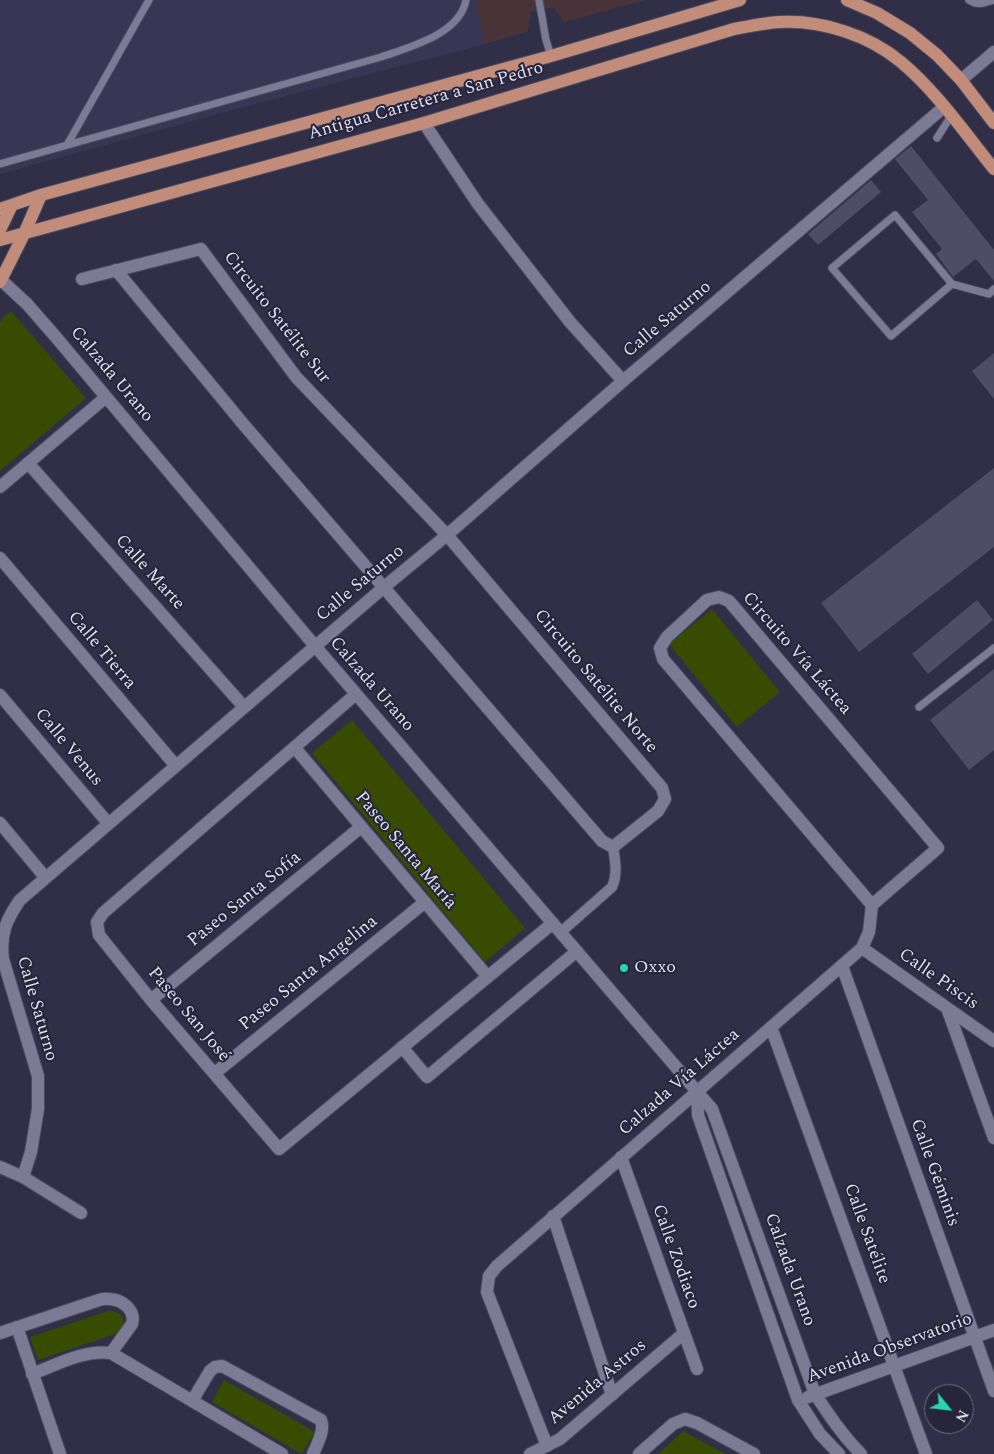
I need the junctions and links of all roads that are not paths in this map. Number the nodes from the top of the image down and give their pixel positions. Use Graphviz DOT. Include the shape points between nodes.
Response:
graph roads {
  1 [pos="149,0"];
  2 [pos="466,0"];
  3 [pos="539,0"];
  4 [pos="740,0"];
  5 [pos="847,0"];
  6 [pos="969,0"];
  7 [pos="994,0"];
  8 [pos="994,52"];
  9 [pos="551,56"];
  10 [pos="961,80"];
  11 [pos="947,112"];
  12 [pos="424,123"];
  13 [pos="994,123"];
  14 [pos="937,138"];
  15 [pos="67,145"];
  16 [pos="0,164"];
  17 [pos="994,169"];
  18 [pos="41,195"];
  19 [pos="6,207"];
  20 [pos="0,230"];
  21 [pos="24,234"];
  22 [pos="0,240"];
  23 [pos="116,270"];
  24 [pos="82,279"];
  25 [pos="0,280"];
  26 [pos="952,284"];
  27 [pos="994,289"];
  28 [pos="623,381"];
  29 [pos="106,397"];
  30 [pos="28,463"];
  31 [pos="0,487"];
  32 [pos="447,535"];
  33 [pos="0,558"];
  34 [pos="383,588"];
  35 [pos="315,646"];
  36 [pos="994,648"];
  37 [pos="356,694"];
  38 [pos="0,695"];
  39 [pos="919,706"];
  40 [pos="244,707"];
  41 [pos="295,748"];
  42 [pos="176,766"];
  43 [pos="0,823"];
  44 [pos="108,823"];
  45 [pos="362,827"];
  46 [pos="613,847"];
  47 [pos="45,877"];
  48 [pos="425,902"];
  49 [pos="872,905"];
  50 [pos="557,927"];
  51 [pos="862,948"];
  52 [pos="577,951"];
  53 [pos="842,966"];
  54 [pos="488,977"];
  55 [pos="151,1000"];
  56 [pos="947,1008"];
  57 [pos="771,1027"];
  58 [pos="994,1041"];
  59 [pos="402,1047"];
  60 [pos="215,1073"];
  61 [pos="697,1091"];
  62 [pos="994,1138"];
  63 [pos="621,1157"];
  64 [pos="0,1167"];
  65 [pos="23,1177"];
  66 [pos="81,1213"];
  67 [pos="553,1216"];
  68 [pos="17,1327"];
  69 [pos="994,1330"];
  70 [pos="0,1333"];
  71 [pos="684,1333"];
  72 [pos="974,1337"];
  73 [pos="111,1353"];
  74 [pos="895,1366"];
  75 [pos="696,1369"];
  76 [pos="32,1374"];
  77 [pos="994,1391"];
  78 [pos="815,1394"];
  79 [pos="612,1395"];
  80 [pos="798,1400"];
  81 [pos="192,1401"];
  82 [pos="547,1446"];
  83 [pos="60,1454"];
  84 [pos="282,1454"];
  85 [pos="313,1454"];
  86 [pos="530,1454"];
  87 [pos="638,1454"];
  88 [pos="754,1454"];
  89 [pos="839,1454"];
  90 [pos="861,1454"];
  91 [pos="926,1454"];
  1 -- 15 [label="lane"];
  2 -- 15 [label="lane" via="460,16 449,27 419,44"];
  3 -- 9 [label="lane"];
  4 -- 9 [label="main road, Antigua Carretera a San Pedro"];
  5 -- 10 [label="main road" via="878,13 910,33 937,54"];
  6 -- 7 [label="lane" via="977,4"];
  8 -- 10 [label="street"];
  9 -- 18 [label="main road, Antigua Carretera a San Pedro"];
  10 -- 13 [label="main road"];
  11 -- 12 [label="main road, Antigua Carretera a San Pedro" via="925,84 881,48 834,28 781,22 725,32"];
  11 -- 14 [label="lane"];
  11 -- 17 [label="main road, Antigua Carretera a San Pedro"];
  11 -- 28 [label="street, Calle Saturno"];
  12 -- 21 [label="main road, Antigua Carretera a San Pedro"];
  12 -- 28 [label="street" via="478,204 570,322"];
  15 -- 16 [label="lane"];
  18 -- 19 [label="main road, Antigua Carretera a San Pedro"];
  18 -- 21 [label="main road"];
  19 -- 20 [label="main road"];
  21 -- 22 [label="main road, Antigua Carretera a San Pedro"];
  21 -- 25 [label="main road"];
  23 -- 24 [label="street, Circuito Satélite Sur"];
  23 -- 32 [label="street, Circuito Satélite Sur" via="201,249 296,377"];
  23 -- 34 [label="street"];
  25 -- 29 [label="street, Calzada Urano" via="55,336"];
  26 -- 26 [label="lane" via="894,215 832,268 891,336"];
  26 -- 27 [label="lane" via="989,294"];
  28 -- 32 [label="street, Calle Saturno"];
  29 -- 30 [label="street"];
  29 -- 35 [label="street, Calzada Urano"];
  30 -- 31 [label="street"];
  30 -- 40 [label="street, Calle Marte"];
  32 -- 34 [label="street, Calle Saturno"];
  32 -- 46 [label="street, Circuito Satélite Norte" via="662,788 665,799 658,811"];
  33 -- 42 [label="street, Calle Tierra"];
  34 -- 35 [label="street, Calle Saturno"];
  34 -- 46 [label="street" via="602,841"];
  35 -- 37 [label="street, Calzada Urano"];
  35 -- 40 [label="street, Calle Saturno"];
  36 -- 39 [label="lane"];
  37 -- 41 [label="street, Paseo San José"];
  37 -- 50 [label="street, Calzada Urano"];
  38 -- 44 [label="street, Calle Venus"];
  40 -- 42 [label="street, Calle Saturno"];
  41 -- 45 [label="street, Paseo Santa María"];
  41 -- 55 [label="street, Paseo San José" via="103,912 97,922 100,935"];
  42 -- 44 [label="street, Calle Saturno"];
  43 -- 47 [label="street"];
  44 -- 47 [label="street, Calle Saturno"];
  45 -- 48 [label="street, Paseo Santa María"];
  45 -- 55 [label="street, Paseo Santa Sofía"];
  46 -- 50 [label="street" via="616,873 612,886"];
  47 -- 65 [label="street, Calle Saturno" via="20,900 4,927 1,944 38,1076 38,1109"];
  48 -- 54 [label="street, Paseo Santa María"];
  48 -- 60 [label="street, Paseo Santa Angelina"];
  49 -- 49 [label="street, Circuito Vía Láctea" via="663,659 660,648 667,637 707,600 719,597 729,601 938,848"];
  49 -- 51 [label="street, Calzada Vía Láctea" via="869,932"];
  50 -- 52 [label="street, Calzada Urano"];
  50 -- 54 [label="street, Paseo San José" via="523,947"];
  51 -- 53 [label="street, Calzada Vía Láctea"];
  51 -- 56 [label="street, Calle Piscis"];
  52 -- 59 [label="street" via="428,1077"];
  52 -- 61 [label="street, Calzada Urano"];
  53 -- 57 [label="street, Calzada Vía Láctea"];
  53 -- 72 [label="street, Calle Géminis"];
  54 -- 59 [label="street, Paseo San José"];
  55 -- 60 [label="street, Paseo San José"];
  56 -- 58 [label="street, Calle Piscis"];
  56 -- 62 [label="street"];
  57 -- 61 [label="street, Calzada Vía Láctea"];
  57 -- 74 [label="street, Calle Satélite"];
  59 -- 60 [label="street, Paseo San José" via="279,1149"];
  61 -- 63 [label="street, Calzada Vía Láctea"];
  61 -- 78 [label="street, Calzada Urano" via="712,1109"];
  61 -- 80 [label="street, Calzada Urano" via="698,1115"];
  63 -- 67 [label="street, Calzada Vía Láctea"];
  63 -- 71 [label="street, Calle Zodiaco"];
  64 -- 65 [label="street"];
  65 -- 66 [label="street"];
  67 -- 79 [label="street"];
  67 -- 82 [label="street, Calzada Vía Láctea" via="496,1266 489,1276 487,1292"];
  68 -- 70 [label="street"];
  68 -- 73 [label="street" via="96,1300 116,1300 125,1304 133,1319"];
  68 -- 76 [label="street"];
  69 -- 72 [label="street, Avenida Observatorio"];
  71 -- 75 [label="street, Calle Zodiaco"];
  71 -- 79 [label="street, Avenida Astros"];
  72 -- 74 [label="street, Avenida Observatorio"];
  72 -- 77 [label="street, Calle Géminis"];
  73 -- 76 [label="street" via="77,1357"];
  73 -- 81 [label="street"];
  74 -- 78 [label="street, Avenida Observatorio"];
  74 -- 91 [label="street, Calle Satélite"];
  76 -- 83 [label="street"];
  78 -- 80 [label="street, Avenida Observatorio"];
  78 -- 90 [label="street, Calzada Urano" via="831,1419"];
  79 -- 82 [label="street, Avenida Astros" via="560,1439"];
  80 -- 89 [label="street, Calzada Urano" via="820,1434"];
  81 -- 84 [label="street"];
  81 -- 85 [label="street" via="210,1371 222,1366 320,1420 322,1430"];
  82 -- 86 [label="street, Avenida Astros"];
  87 -- 88 [label="street" via="673,1424 685,1419"];
}
